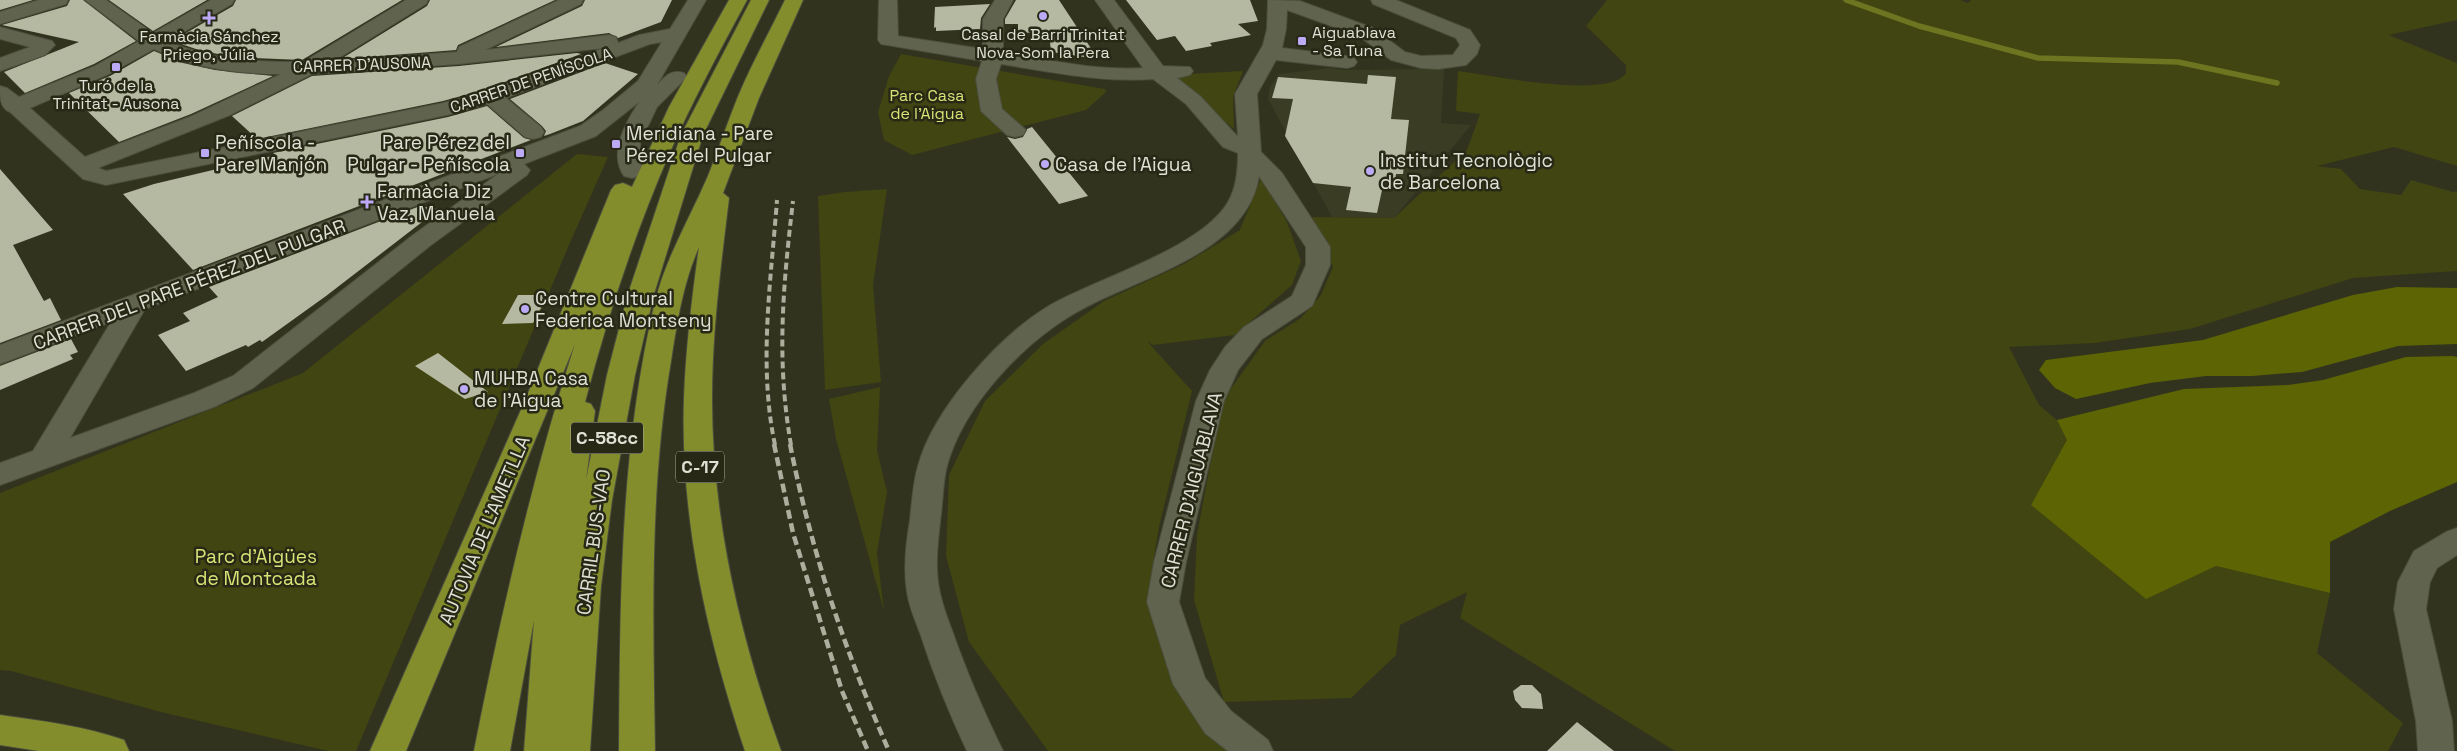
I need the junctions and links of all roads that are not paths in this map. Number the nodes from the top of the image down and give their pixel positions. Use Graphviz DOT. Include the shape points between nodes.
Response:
graph roads {
  1 [pos="59,0"];
  2 [pos="94,0"];
  3 [pos="225,0"];
  4 [pos="419,0"];
  5 [pos="574,0"];
  6 [pos="697,0"];
  7 [pos="718,0"];
  8 [pos="738,0"];
  9 [pos="760,0"];
  10 [pos="794,0"];
  11 [pos="888,0"];
  12 [pos="1004,0"];
  13 [pos="1104,0"];
  14 [pos="1380,0"];
  15 [pos="1278,1"];
  16 [pos="0,18"];
  17 [pos="0,33"];
  18 [pos="677,34"];
  19 [pos="646,38"];
  20 [pos="153,42"];
  21 [pos="1271,53"];
  22 [pos="993,57"];
  23 [pos="454,60"];
  24 [pos="1347,62"];
  25 [pos="0,64"];
  26 [pos="309,68"];
  27 [pos="681,69"];
  28 [pos="1183,71"];
  29 [pos="1158,72"];
  30 [pos="491,96"];
  31 [pos="7,100"];
  32 [pos="1015,130"];
  33 [pos="665,141"];
  34 [pos="534,142"];
  35 [pos="1244,149"];
  36 [pos="86,170"];
  37 [pos="498,174"];
  38 [pos="719,177"];
  39 [pos="136,303"];
  40 [pos="591,337"];
  41 [pos="0,355"];
  42 [pos="44,457"];
  43 [pos="0,474"];
  44 [pos="2457,540"];
  45 [pos="0,730"];
  46 [pos="110,751"];
  47 [pos="388,751"];
  48 [pos="492,751"];
  49 [pos="542,751"];
  50 [pos="572,751"];
  51 [pos="637,751"];
  52 [pos="763,751"];
  53 [pos="985,751"];
  54 [pos="1255,751"];
  55 [pos="2436,751"];
  1 -- 16 [label="street"];
  2 -- 20 [label="street, CARRER D'AUSONA"];
  3 -- 20 [label="street"];
  4 -- 26 [label="street"];
  5 -- 23 [label="street" via="466,51"];
  6 -- 18 [label="street"];
  7 -- 27 [label="highway"];
  8 -- 33 [label="highway"];
  9 -- 50 [label="highway, CARRIL BUS-VAO / C-58cc" via="692,135 634,321 597,500 585,586"];
  10 -- 38 [label="highway" via="748,98"];
  11 -- 22 [label="street" via="888,40"];
  12 -- 22 [label="street" via="993,19"];
  13 -- 29 [label="street, CARRER D'AIGUABLAVA"];
  14 -- 15 [label="street" via="1463,34 1470,45 1467,54 1459,61 1438,63 1398,56 1366,32"];
  15 -- 21 [label="street" via="1279,24"];
  17 -- 25 [label="street" via="45,45 38,51"];
  18 -- 19 [label="street, CARRER DE PENÍSCOLA"];
  18 -- 34 [label="street" via="646,85 600,124"];
  19 -- 23 [label="street, CARRER D'AUSONA"];
  19 -- 30 [label="street, CARRER DE PENÍSCOLA"];
  20 -- 26 [label="street, CARRER D'AUSONA" via="212,61"];
  20 -- 31 [label="street" via="102,70"];
  21 -- 24 [label="street"];
  21 -- 35 [label="street" via="1246,93"];
  22 -- 29 [label="street" via="1124,76"];
  22 -- 32 [label="street" via="986,79 992,111"];
  23 -- 26 [label="street, CARRER D'AUSONA"];
  26 -- 36 [label="street" via="204,119"];
  27 -- 33 [label="highway"];
  27 -- 47 [label="highway, AUTOVIA DE L'AMETLLA" via="632,171 538,403"];
  28 -- 29 [label="street"];
  29 -- 35 [label="street, CARRER D'AIGUABLAVA"];
  30 -- 34 [label="street"];
  30 -- 36 [label="street, CARRER DE PENÍSCOLA" via="447,109 127,175 106,178"];
  31 -- 36 [label="street"];
  33 -- 40 [label="highway" via="621,248"];
  34 -- 37 [label="street" via="523,168"];
  35 -- 53 [label="street" via="1245,189 1226,221 1164,261 1073,302 1044,321 1004,356 982,381 946,433 933,464 921,550 923,592 942,652"];
  35 -- 54 [label="street, CARRER D'AIGUABLAVA" via="1274,178 1318,247 1318,265 1303,300 1253,333 1224,370 1210,401 1163,602 1190,684 1218,722"];
  37 -- 39 [label="street, CARRER DEL PARE PÉREZ DEL PULGAR"];
  37 -- 42 [label="street" via="422,240 243,382 204,400"];
  38 -- 51 [label="highway" via="677,271 668,301 652,391 636,588"];
  38 -- 52 [label="highway, C-17" via="700,349 700,465 708,535 722,608"];
  39 -- 41 [label="street, CARRER DEL PARE PÉREZ DEL PULGAR"];
  39 -- 42 [label="street"];
  40 -- 48 [label="highway" via="541,506 522,588"];
  40 -- 49 [label="highway" via="548,637"];
  42 -- 43 [label="street"];
  44 -- 55 [label="street" via="2425,560 2414,582 2410,609 2434,721"];
  45 -- 46 [label="highway" via="68,740"];
}
